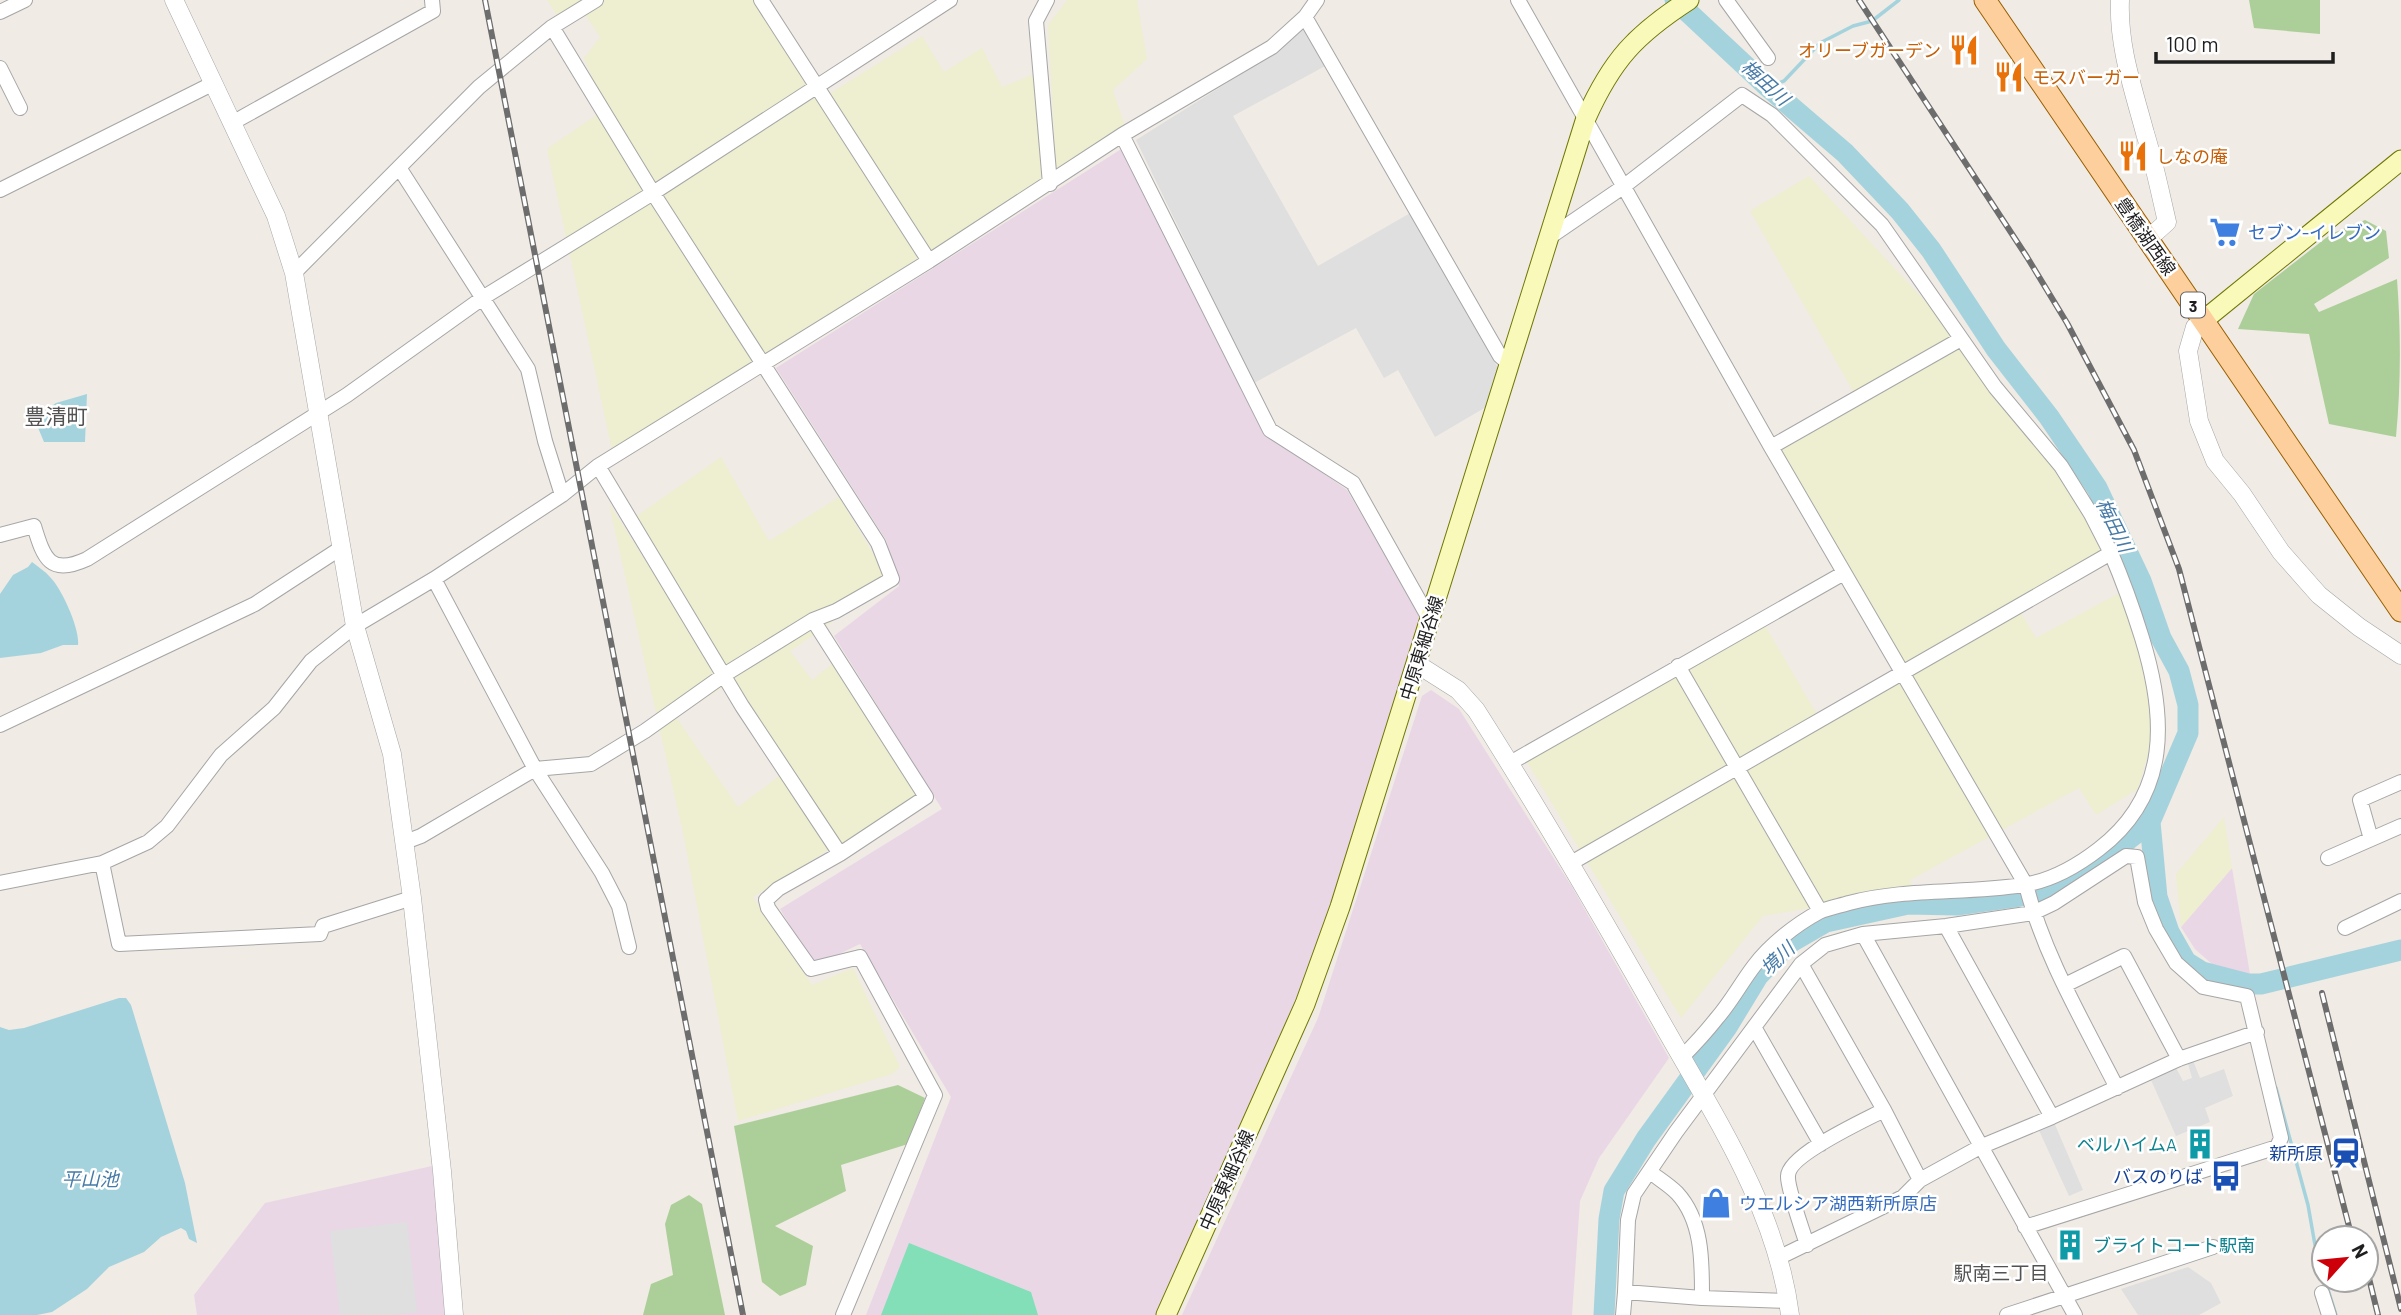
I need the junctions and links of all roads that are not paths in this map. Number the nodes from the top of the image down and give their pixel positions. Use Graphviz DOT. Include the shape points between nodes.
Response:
graph roads {
  1 [pos="25,0"];
  2 [pos="174,0"];
  3 [pos="432,0"];
  4 [pos="596,0"];
  5 [pos="761,0"];
  6 [pos="950,0"];
  7 [pos="1047,0"];
  8 [pos="1317,0"];
  9 [pos="1518,0"];
  10 [pos="1689,0"];
  11 [pos="1726,0"];
  12 [pos="1985,0"];
  13 [pos="2120,0"];
  14 [pos="0,12"];
  15 [pos="1305,18"];
  16 [pos="552,27"];
  17 [pos="1768,58"];
  18 [pos="0,68"];
  19 [pos="214,83"];
  20 [pos="817,86"];
  21 [pos="20,108"];
  22 [pos="1586,118"];
  23 [pos="232,123"];
  24 [pos="1122,135"];
  25 [pos="2401,160"];
  26 [pos="400,169"];
  27 [pos="1050,184"];
  28 [pos="1623,187"];
  29 [pos="0,190"];
  30 [pos="653,193"];
  31 [pos="1547,239"];
  32 [pos="2147,240"];
  33 [pos="929,261"];
  34 [pos="294,273"];
  35 [pos="484,298"];
  36 [pos="2204,320"];
  37 [pos="1961,339"];
  38 [pos="1508,363"];
  39 [pos="763,364"];
  40 [pos="317,413"];
  41 [pos="1771,447"];
  42 [pos="598,466"];
  43 [pos="562,495"];
  44 [pos="0,535"];
  45 [pos="341,548"];
  46 [pos="2111,553"];
  47 [pos="1844,573"];
  48 [pos="434,579"];
  49 [pos="2401,611"];
  50 [pos="813,620"];
  51 [pos="1430,620"];
  52 [pos="355,626"];
  53 [pos="2401,655"];
  54 [pos="1417,664"];
  55 [pos="1678,666"];
  56 [pos="1901,671"];
  57 [pos="724,675"];
  58 [pos="0,725"];
  59 [pos="1510,763"];
  60 [pos="1739,768"];
  61 [pos="536,769"];
  62 [pos="2401,782"];
  63 [pos="2401,826"];
  64 [pos="2371,839"];
  65 [pos="405,842"];
  66 [pos="840,854"];
  67 [pos="2328,858"];
  68 [pos="102,863"];
  69 [pos="1571,863"];
  70 [pos="0,883"];
  71 [pos="2026,885"];
  72 [pos="412,898"];
  73 [pos="2401,901"];
  74 [pos="1820,911"];
  75 [pos="2033,913"];
  76 [pos="1946,926"];
  77 [pos="2345,928"];
  78 [pos="1863,934"];
  79 [pos="629,947"];
  80 [pos="1801,964"];
  81 [pos="2065,985"];
  82 [pos="1754,1027"];
  83 [pos="2257,1032"];
  84 [pos="2179,1059"];
  85 [pos="1684,1061"];
  86 [pos="2117,1088"];
  87 [pos="1703,1096"];
  88 [pos="1884,1110"];
  89 [pos="2052,1117"];
  90 [pos="1821,1144"];
  91 [pos="1980,1147"];
  92 [pos="1650,1172"];
  93 [pos="1920,1180"];
  94 [pos="2025,1227"];
  95 [pos="1807,1245"];
  96 [pos="2213,1247"];
  97 [pos="1780,1256"];
  98 [pos="1625,1292"];
  99 [pos="2322,1294"];
  100 [pos="2065,1297"];
  101 [pos="1702,1298"];
  102 [pos="1790,1308"];
  103 [pos="454,1315"];
  104 [pos="843,1315"];
  105 [pos="1166,1315"];
  106 [pos="1623,1315"];
  107 [pos="2007,1315"];
  108 [pos="2075,1315"];
  109 [pos="2329,1315"];
  1 -- 14 [label="street"];
  2 -- 19 [label="street"];
  3 -- 23 [label="street" via="433,11"];
  4 -- 16 [label="street"];
  5 -- 20 [label="street"];
  6 -- 20 [label="street"];
  7 -- 27 [label="street" via="1036,21"];
  8 -- 15 [label="street"];
  9 -- 22 [label="street"];
  10 -- 22 [label="main road, 中原東細谷線" via="1630,45 1603,81"];
  11 -- 17 [label="street"];
  12 -- 32 [label="main road, 豊橋湖西線 / 3"];
  13 -- 32 [label="street" via="2122,50 2167,222"];
  15 -- 24 [label="street" via="1272,47"];
  15 -- 38 [label="street"];
  16 -- 26 [label="street" via="479,87"];
  16 -- 30 [label="street"];
  18 -- 21 [label="street"];
  19 -- 23 [label="street"];
  19 -- 29 [label="street"];
  20 -- 30 [label="street"];
  20 -- 33 [label="street"];
  22 -- 28 [label="street"];
  22 -- 31 [label="main road, 中原東細谷線"];
  23 -- 34 [label="street" via="276,216"];
  24 -- 27 [label="street"];
  24 -- 51 [label="street" via="1269,430 1353,483"];
  25 -- 36 [label="main road"];
  26 -- 34 [label="street"];
  26 -- 35 [label="street"];
  27 -- 33 [label="street"];
  28 -- 31 [label="street"];
  28 -- 37 [label="street" via="1742,96 1772,115 1882,225"];
  28 -- 41 [label="street"];
  30 -- 35 [label="street"];
  30 -- 39 [label="street"];
  31 -- 38 [label="main road, 中原東細谷線"];
  32 -- 36 [label="main road, 豊橋湖西線 / 3"];
  33 -- 39 [label="street"];
  34 -- 40 [label="street"];
  35 -- 40 [label="street"];
  35 -- 43 [label="street" via="528,369"];
  36 -- 49 [label="main road, 豊橋湖西線 / 3"];
  36 -- 53 [label="street" via="2194,327 2188,351 2199,421 2215,461 2281,552 2319,595"];
  37 -- 41 [label="street"];
  37 -- 46 [label="street" via="2061,466"];
  38 -- 51 [label="main road, 中原東細谷線"];
  39 -- 42 [label="street"];
  39 -- 50 [label="street" via="878,543 892,579"];
  40 -- 44 [label="street" via="69,567 52,563 42,553 34,526"];
  40 -- 45 [label="street"];
  41 -- 47 [label="street"];
  42 -- 43 [label="street"];
  42 -- 57 [label="street"];
  43 -- 48 [label="street"];
  45 -- 52 [label="street"];
  45 -- 58 [label="street" via="255,604"];
  46 -- 56 [label="street"];
  46 -- 71 [label="street" via="2136,618 2157,697 2156,765 2144,795 2108,842 2067,870"];
  47 -- 55 [label="street"];
  47 -- 56 [label="street"];
  48 -- 52 [label="street"];
  48 -- 61 [label="street"];
  50 -- 57 [label="street"];
  50 -- 66 [label="street" via="926,797"];
  51 -- 54 [label="main road, 中原東細谷線"];
  52 -- 65 [label="street" via="392,754"];
  52 -- 68 [label="street" via="311,662 274,708 221,754 167,826 148,842"];
  54 -- 59 [label="street" via="1458,690"];
  54 -- 105 [label="main road, 中原東細谷線" via="1305,1004"];
  55 -- 59 [label="street"];
  55 -- 60 [label="street"];
  56 -- 60 [label="street"];
  56 -- 71 [label="street"];
  57 -- 61 [label="street" via="591,764"];
  57 -- 66 [label="street"];
  59 -- 69 [label="street"];
  60 -- 69 [label="street"];
  60 -- 74 [label="street"];
  61 -- 65 [label="street"];
  61 -- 79 [label="street" via="602,873 619,906"];
  62 -- 64 [label="street" via="2360,800"];
  63 -- 64 [label="street"];
  64 -- 67 [label="street"];
  65 -- 72 [label="street"];
  66 -- 104 [label="street" via="778,889 766,900 768,908 811,969 860,957 935,1095"];
  68 -- 70 [label="street"];
  68 -- 72 [label="street" via="119,944 320,934 323,926"];
  69 -- 85 [label="street"];
  71 -- 74 [label="street" via="1891,895"];
  71 -- 75 [label="street"];
  72 -- 103 [label="street"];
  73 -- 77 [label="street"];
  74 -- 85 [label="street" via="1774,944 1754,966"];
  75 -- 76 [label="street"];
  75 -- 81 [label="street"];
  75 -- 83 [label="street" via="2126,856 2137,857 2144,902 2176,963 2203,987 2247,996"];
  76 -- 78 [label="street"];
  76 -- 89 [label="street"];
  78 -- 80 [label="street" via="1825,945"];
  78 -- 91 [label="street"];
  80 -- 82 [label="street"];
  80 -- 88 [label="street"];
  81 -- 84 [label="street" via="2124,956"];
  81 -- 86 [label="street"];
  82 -- 87 [label="street"];
  82 -- 90 [label="street"];
  83 -- 84 [label="street"];
  83 -- 94 [label="street" via="2281,1138 2277,1147"];
  84 -- 86 [label="street"];
  85 -- 87 [label="street"];
  86 -- 89 [label="street"];
  87 -- 92 [label="street"];
  87 -- 97 [label="street" via="1749,1182"];
  88 -- 90 [label="street"];
  88 -- 93 [label="street"];
  89 -- 91 [label="street"];
  90 -- 95 [label="street" via="1792,1164 1788,1177"];
  91 -- 93 [label="street"];
  91 -- 94 [label="street"];
  92 -- 98 [label="street" via="1634,1194 1628,1220"];
  92 -- 101 [label="street" via="1678,1194 1692,1219 1702,1262"];
  93 -- 95 [label="street" via="1903,1197"];
  94 -- 100 [label="street"];
  95 -- 97 [label="street"];
  96 -- 100 [label="street"];
  97 -- 102 [label="street"];
  98 -- 101 [label="street"];
  98 -- 106 [label="street"];
  99 -- 109 [label="street"];
  100 -- 107 [label="street"];
  100 -- 108 [label="street"];
  101 -- 102 [label="street"];
}
